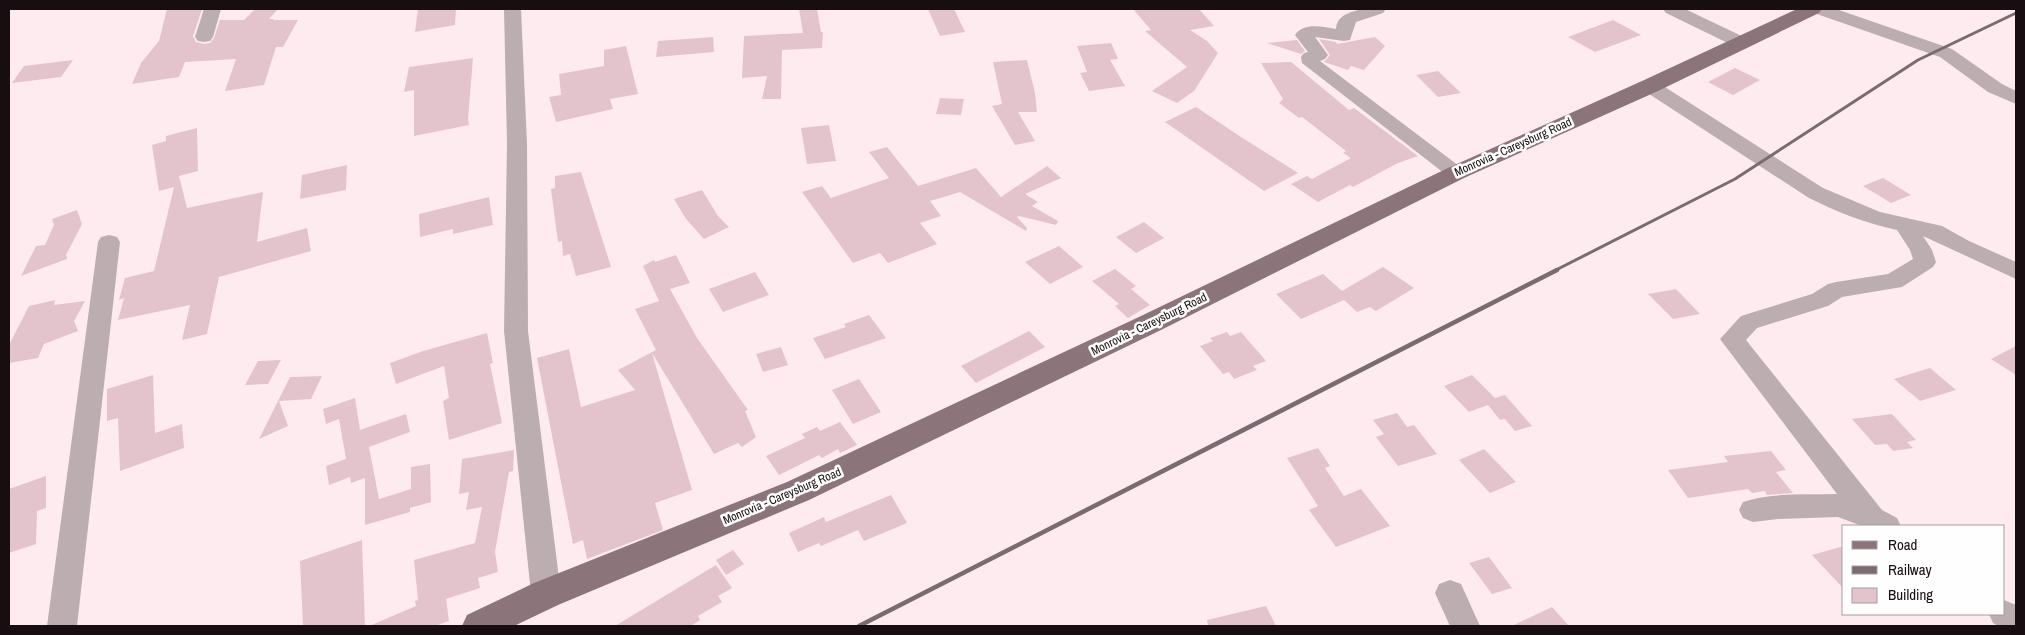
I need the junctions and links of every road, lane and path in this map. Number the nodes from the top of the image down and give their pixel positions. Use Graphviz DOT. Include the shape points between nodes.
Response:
graph roads {
  1 [pos="212,9"];
  2 [pos="512,9"];
  3 [pos="1378,9"];
  4 [pos="1672,9"];
  5 [pos="1812,9"];
  6 [pos="1820,9"];
  7 [pos="204,37"];
  8 [pos="1742,43"];
  9 [pos="1650,86"];
  10 [pos="2016,98"];
  11 [pos="1456,172"];
  12 [pos="1904,224"];
  13 [pos="109,242"];
  14 [pos="2016,271"];
  15 [pos="1753,510"];
  16 [pos="1879,522"];
  17 [pos="1450,593"];
  18 [pos="546,594"];
  19 [pos="2005,614"];
  20 [pos="2016,623"];
  21 [pos="62,626"];
  22 [pos="480,626"];
  23 [pos="1465,626"];
  1 -- 7 [label="street"];
  2 -- 18 [label="street" via="517,144 516,331"];
  3 -- 11 [label="street" via="1350,18 1344,36 1314,31 1304,34 1319,55 1310,57 1311,63"];
  4 -- 8 [label="street"];
  5 -- 8 [label="main road, Monrovia - Careysburg Road"];
  6 -- 10 [label="street" via="1946,54 1995,88"];
  8 -- 9 [label="main road, Monrovia - Careysburg Road"];
  9 -- 11 [label="main road, Monrovia - Careysburg Road"];
  9 -- 12 [label="street" via="1816,193 1875,218"];
  11 -- 18 [label="main road, Monrovia - Careysburg Road" via="1151,323 798,491"];
  12 -- 14 [label="street" via="1934,231"];
  12 -- 16 [label="street" via="1925,262 1894,281 1836,290 1820,300 1749,322 1732,339"];
  13 -- 21 [label="street"];
  15 -- 16 [label="street" via="1840,505"];
  17 -- 23 [label="street"];
  18 -- 22 [label="main road, Monrovia - Careysburg Road"];
  19 -- 20 [label="street"];
}
